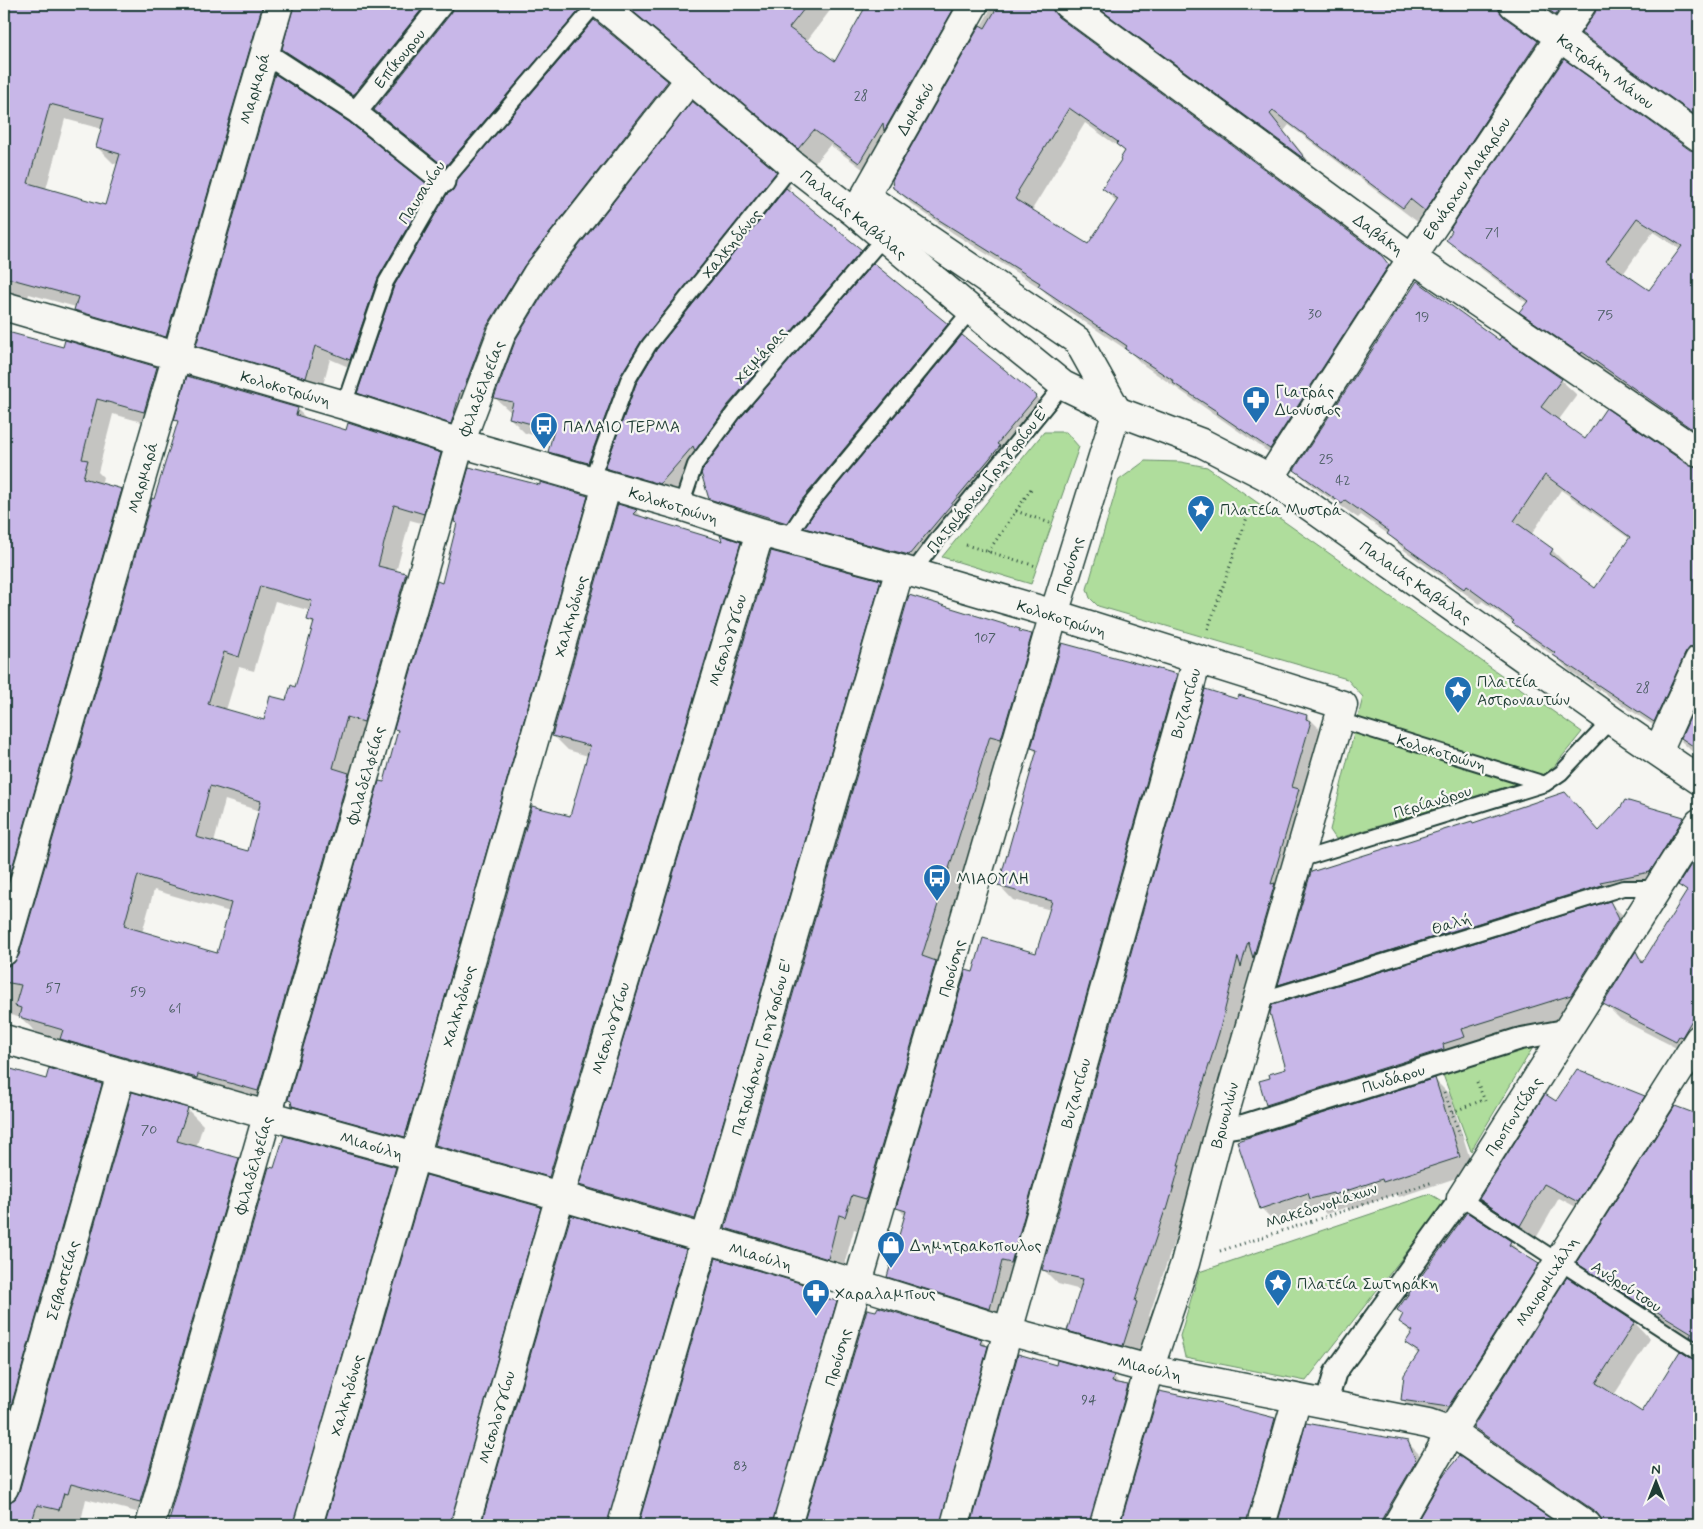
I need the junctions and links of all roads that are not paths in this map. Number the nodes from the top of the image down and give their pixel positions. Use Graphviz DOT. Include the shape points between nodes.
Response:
graph roads {
  1 [pos="279,4"];
  2 [pos="442,4"];
  3 [pos="596,4"];
  4 [pos="600,4"];
  5 [pos="974,4"];
  6 [pos="1067,4"];
  7 [pos="1513,4"];
  8 [pos="1582,4"];
  9 [pos="1561,38"];
  10 [pos="265,53"];
  11 [pos="690,79"];
  12 [pos="356,112"];
  13 [pos="1699,137"];
  14 [pos="793,165"];
  15 [pos="444,182"];
  16 [pos="860,204"];
  17 [pos="884,237"];
  18 [pos="1412,258"];
  19 [pos="4,306"];
  20 [pos="971,310"];
  21 [pos="176,357"];
  22 [pos="1064,385"];
  23 [pos="344,404"];
  24 [pos="1117,411"];
  25 [pos="460,443"];
  26 [pos="1699,452"];
  27 [pos="1266,476"];
  28 [pos="599,483"];
  29 [pos="681,506"];
  30 [pos="760,532"];
  31 [pos="787,538"];
  32 [pos="906,571"];
  33 [pos="1054,614"];
  34 [pos="1699,660"];
  35 [pos="1197,661"];
  36 [pos="1341,712"];
  37 [pos="1611,720"];
  38 [pos="1658,751"];
  39 [pos="1699,780"];
  40 [pos="1545,784"];
  41 [pos="1699,823"];
  42 [pos="1298,860"];
  43 [pos="1658,888"];
  44 [pos="4,951"];
  45 [pos="1256,1001"];
  46 [pos="1567,1030"];
  47 [pos="4,1039"];
  48 [pos="1697,1048"];
  49 [pos="121,1072"];
  50 [pos="267,1115"];
  51 [pos="1220,1129"];
  52 [pos="415,1157"];
  53 [pos="560,1196"];
  54 [pos="1461,1198"];
  55 [pos="705,1240"];
  56 [pos="1558,1262"];
  57 [pos="858,1284"];
  58 [pos="1008,1331"];
  59 [pos="1699,1353"];
  60 [pos="1149,1369"];
  61 [pos="1297,1399"];
  62 [pos="1326,1405"];
  63 [pos="1450,1432"];
  64 [pos="4,1488"];
  65 [pos="150,1525"];
  66 [pos="308,1525"];
  67 [pos="465,1525"];
  68 [pos="622,1525"];
  69 [pos="788,1525"];
  70 [pos="955,1525"];
  71 [pos="1104,1525"];
  72 [pos="1261,1525"];
  73 [pos="1397,1525"];
  74 [pos="1587,1525"];
  1 -- 10 [label="street, Μαρμαρά"];
  2 -- 12 [label="street, Επίκουρου"];
  3 -- 15 [label="lane, Παυσανίου"];
  4 -- 11 [label="street, Παλαιάς Καβάλας"];
  5 -- 16 [label="street, Δομοκού"];
  6 -- 18 [label="street, Δαβάκη"];
  7 -- 9 [label="street, Κατράκη Μάνου"];
  8 -- 9 [label="street, Εθνάρχου Μακαρίου"];
  9 -- 13 [label="street, Κατράκη Μάνου"];
  9 -- 18 [label="street, Εθνάρχου Μακαρίου"];
  10 -- 12 [label="street"];
  10 -- 21 [label="street, Μαρμαρά"];
  11 -- 14 [label="street, Παλαιάς Καβάλας"];
  11 -- 25 [label="street, Φιλαδελφείας" via="537,274 502,332"];
  12 -- 15 [label="street"];
  14 -- 16 [label="street, Παλαιάς Καβάλας"];
  14 -- 28 [label="lane, Χαλκηδόνος" via="649,345 628,380"];
  15 -- 23 [label="lane, Παυσανίου" via="386,282"];
  16 -- 17 [label="street, Παλαιάς Καβάλας"];
  16 -- 24 [label="street, Παλαιάς Καβάλας" via="1078,341"];
  17 -- 20 [label="street, Παλαιάς Καβάλας"];
  17 -- 29 [label="lane, Χειμάρας" via="729,419 695,465"];
  18 -- 26 [label="street, Δαβάκη"];
  18 -- 27 [label="street, Εθνάρχου Μακαρίου"];
  19 -- 21 [label="street, Κολοκοτρώνη"];
  20 -- 22 [label="street, Παλαιάς Καβάλας"];
  20 -- 31 [label="lane" via="807,508"];
  21 -- 23 [label="street, Κολοκοτρώνη"];
  21 -- 44 [label="street, Μαρμαρά"];
  22 -- 24 [label="street, Παλαιάς Καβάλας"];
  22 -- 32 [label="lane, Πατριάρχου Γρηγορίου Ε'" via="939,537"];
  23 -- 25 [label="street, Κολοκοτρώνη"];
  24 -- 27 [label="street, Παλαιάς Καβάλας" via="1202,443"];
  24 -- 33 [label="street, Προύσης"];
  25 -- 28 [label="street, Κολοκοτρώνη"];
  25 -- 50 [label="street, Φιλαδελφείας"];
  27 -- 37 [label="street, Παλαιάς Καβάλας"];
  28 -- 29 [label="street, Κολοκοτρώνη"];
  28 -- 52 [label="street, Χαλκηδόνος"];
  29 -- 30 [label="street, Κολοκοτρώνη"];
  30 -- 31 [label="street, Κολοκοτρώνη"];
  30 -- 53 [label="street, Μεσολογγίου"];
  31 -- 32 [label="street, Κολοκοτρώνη"];
  32 -- 33 [label="street, Κολοκοτρώνη"];
  32 -- 55 [label="street, Πατριάρχου Γρηγορίου Ε'"];
  33 -- 35 [label="street, Κολοκοτρώνη"];
  33 -- 57 [label="street, Προύσης"];
  34 -- 38 [label="street"];
  35 -- 36 [label="street, Κολοκοτρώνη"];
  35 -- 58 [label="street, Βυζαντίου"];
  36 -- 40 [label="lane, Κολοκοτρώνη"];
  36 -- 42 [label="street, Βρυουλών"];
  37 -- 38 [label="street, Παλαιάς Καβάλας"];
  37 -- 40 [label="lane, Περίανδρου" via="1562,773"];
  38 -- 39 [label="street, Παλαιάς Καβάλας"];
  40 -- 42 [label="lane, Περίανδρου"];
  41 -- 43 [label="street, Προποντίδας"];
  42 -- 45 [label="street, Βρυουλών"];
  43 -- 45 [label="lane, Θαλή" via="1623,888"];
  43 -- 46 [label="street, Προποντίδας"];
  45 -- 51 [label="street, Βρυουλών"];
  46 -- 51 [label="street, Πινδάρου" via="1519,1039 1245,1125"];
  46 -- 54 [label="street, Προποντίδας"];
  47 -- 49 [label="street, Μιαούλη"];
  48 -- 56 [label="street, Μαυρομιχάλη"];
  49 -- 50 [label="street, Μιαούλη"];
  49 -- 64 [label="street, Σεβαστείας"];
  50 -- 52 [label="street, Μιαούλη"];
  50 -- 65 [label="street, Φιλαδελφείας"];
  51 -- 60 [label="street, Βρυουλών" via="1185,1263"];
  52 -- 53 [label="street, Μιαούλη"];
  52 -- 66 [label="street, Χαλκηδόνος"];
  53 -- 55 [label="street, Μιαούλη"];
  53 -- 67 [label="street, Μεσολογγίου"];
  54 -- 56 [label="lane, Ανδρούτσου"];
  54 -- 62 [label="street, Προποντίδας" via="1335,1373"];
  55 -- 57 [label="street, Μιαούλη"];
  55 -- 68 [label="street, Πατριάρχου Γρηγορίου Ε'"];
  56 -- 59 [label="lane, Ανδρούτσου"];
  56 -- 63 [label="street, Μαυρομιχάλη"];
  57 -- 58 [label="street, Μιαούλη"];
  57 -- 69 [label="street, Προύσης"];
  58 -- 60 [label="street, Μιαούλη"];
  58 -- 70 [label="street, Βυζαντίου"];
  60 -- 61 [label="street, Μιαούλη"];
  60 -- 71 [label="street, Βρυουλών"];
  61 -- 62 [label="street, Μιαούλη"];
  61 -- 72 [label="street"];
  62 -- 63 [label="street, Μιαούλη" via="1428,1424"];
  63 -- 73 [label="street, Μαυρομιχάλη"];
  63 -- 74 [label="street, Μιαούλη"];
}
